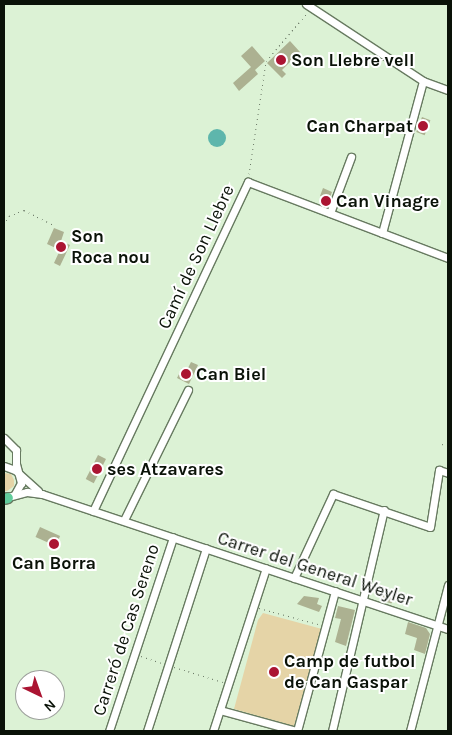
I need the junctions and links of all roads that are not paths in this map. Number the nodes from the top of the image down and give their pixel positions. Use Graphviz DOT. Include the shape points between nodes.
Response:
graph roads {
  1 [pos="308,6"];
  2 [pos="423,81"];
  3 [pos="448,90"];
  4 [pos="351,157"];
  5 [pos="330,213"];
  6 [pos="382,233"];
  7 [pos="448,258"];
  8 [pos="188,390"];
  9 [pos="4,438"];
  10 [pos="13,446"];
  11 [pos="4,466"];
  12 [pos="448,473"];
  13 [pos="19,474"];
  14 [pos="42,494"];
  15 [pos="7,498"];
  16 [pos="93,510"];
  17 [pos="384,510"];
  18 [pos="124,520"];
  19 [pos="173,537"];
  20 [pos="206,548"];
  21 [pos="266,568"];
  22 [pos="294,578"];
  23 [pos="448,585"];
  24 [pos="335,592"];
  25 [pos="363,601"];
  26 [pos="437,625"];
  27 [pos="448,629"];
  28 [pos="220,710"];
  29 [pos="109,731"];
  30 [pos="147,731"];
  31 [pos="213,731"];
  32 [pos="296,731"];
  33 [pos="332,731"];
  34 [pos="410,731"];
  1 -- 2 [label="street"];
  2 -- 3 [label="street"];
  2 -- 6 [label="street"];
  4 -- 5 [label="street"];
  5 -- 6 [label="street, Camí de Son Llebre"];
  5 -- 16 [label="street, Camí de Son Llebre" via="248,182"];
  6 -- 7 [label="street, Camí de Son Llebre"];
  8 -- 18 [label="street"];
  9 -- 10 [label="street"];
  10 -- 11 [label="street" via="12,458"];
  10 -- 13 [label="street"];
  11 -- 13 [label="street"];
  12 -- 17 [label="street" via="439,470 430,527"];
  13 -- 14 [label="street" via="30,487"];
  13 -- 15 [label="street" via="20,488"];
  14 -- 15 [label="street" via="26,492"];
  14 -- 16 [label="street, Carrer del General Weyler"];
  16 -- 18 [label="street, Carrer del General Weyler"];
  17 -- 22 [label="street" via="333,494"];
  17 -- 25 [label="street"];
  18 -- 19 [label="street, Carrer del General Weyler"];
  19 -- 20 [label="street, Carrer del General Weyler"];
  19 -- 29 [label="street, Carreró de Cas Sereno"];
  20 -- 21 [label="street, Carrer del General Weyler"];
  20 -- 30 [label="street"];
  21 -- 22 [label="street, Carrer del General Weyler"];
  21 -- 28 [label="street"];
  22 -- 24 [label="street, Carrer del General Weyler"];
  23 -- 26 [label="street"];
  24 -- 25 [label="street, Carrer del General Weyler"];
  24 -- 32 [label="street"];
  25 -- 26 [label="street, Carrer del General Weyler"];
  25 -- 33 [label="street"];
  26 -- 27 [label="street, Carrer del General Weyler"];
  26 -- 34 [label="street"];
  28 -- 31 [label="street"];
  28 -- 32 [label="street"];
}
